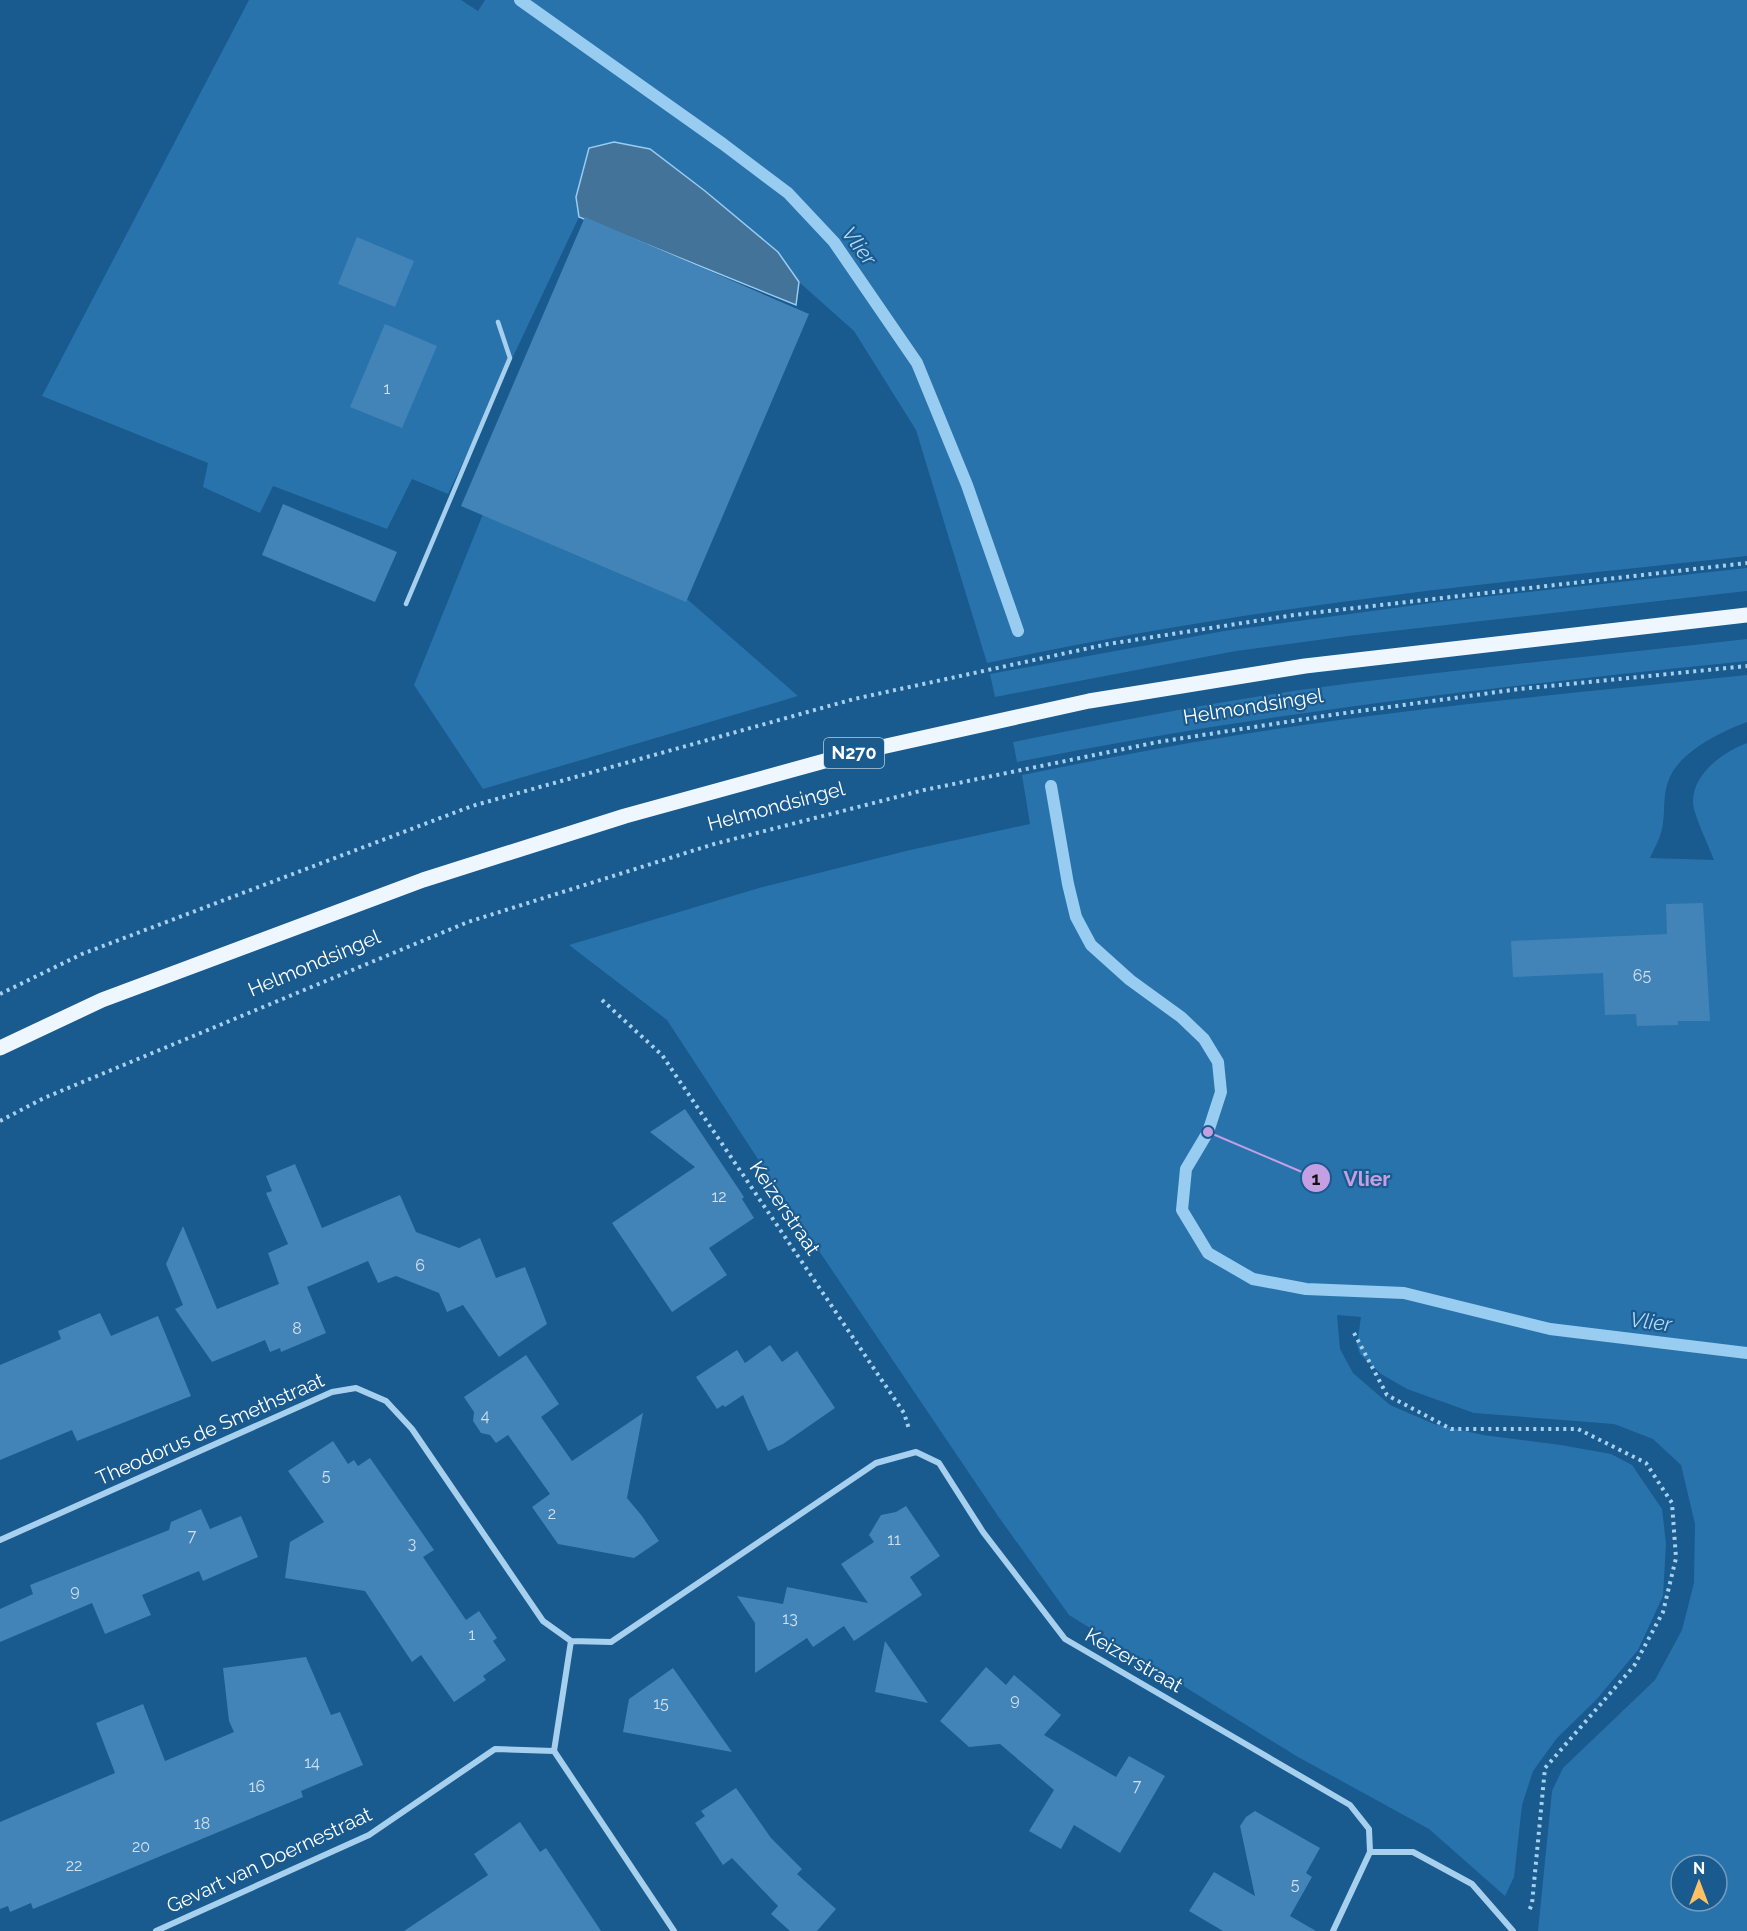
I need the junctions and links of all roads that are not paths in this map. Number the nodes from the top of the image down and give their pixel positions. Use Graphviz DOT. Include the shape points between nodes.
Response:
graph roads {
  1 [pos="498,322"];
  2 [pos="406,604"];
  3 [pos="1747,615"];
  4 [pos="0,1048"];
  5 [pos="0,1540"];
  6 [pos="571,1641"];
  7 [pos="554,1751"];
  8 [pos="1370,1852"];
  9 [pos="156,1931"];
  10 [pos="674,1931"];
  11 [pos="1333,1931"];
  12 [pos="1513,1931"];
  1 -- 2 [label="lane" via="510,358"];
  3 -- 4 [label="main road, Helmondsingel / N270" via="1305,666 1089,701 850,754 625,816 423,880 102,1000"];
  5 -- 6 [label="street, Theodorus de Smethstraat" via="332,1392 356,1388 386,1401 412,1429 543,1621"];
  6 -- 7 [label="street"];
  6 -- 8 [label="street, Keizerstraat" via="611,1642 876,1463 916,1452 939,1463 983,1532 1065,1639 1350,1805 1369,1829"];
  7 -- 9 [label="street, Gevart van Doernestraat" via="495,1749 369,1835"];
  7 -- 10 [label="street"];
  8 -- 11 [label="street"];
  8 -- 12 [label="street" via="1413,1852 1472,1884"];
}
